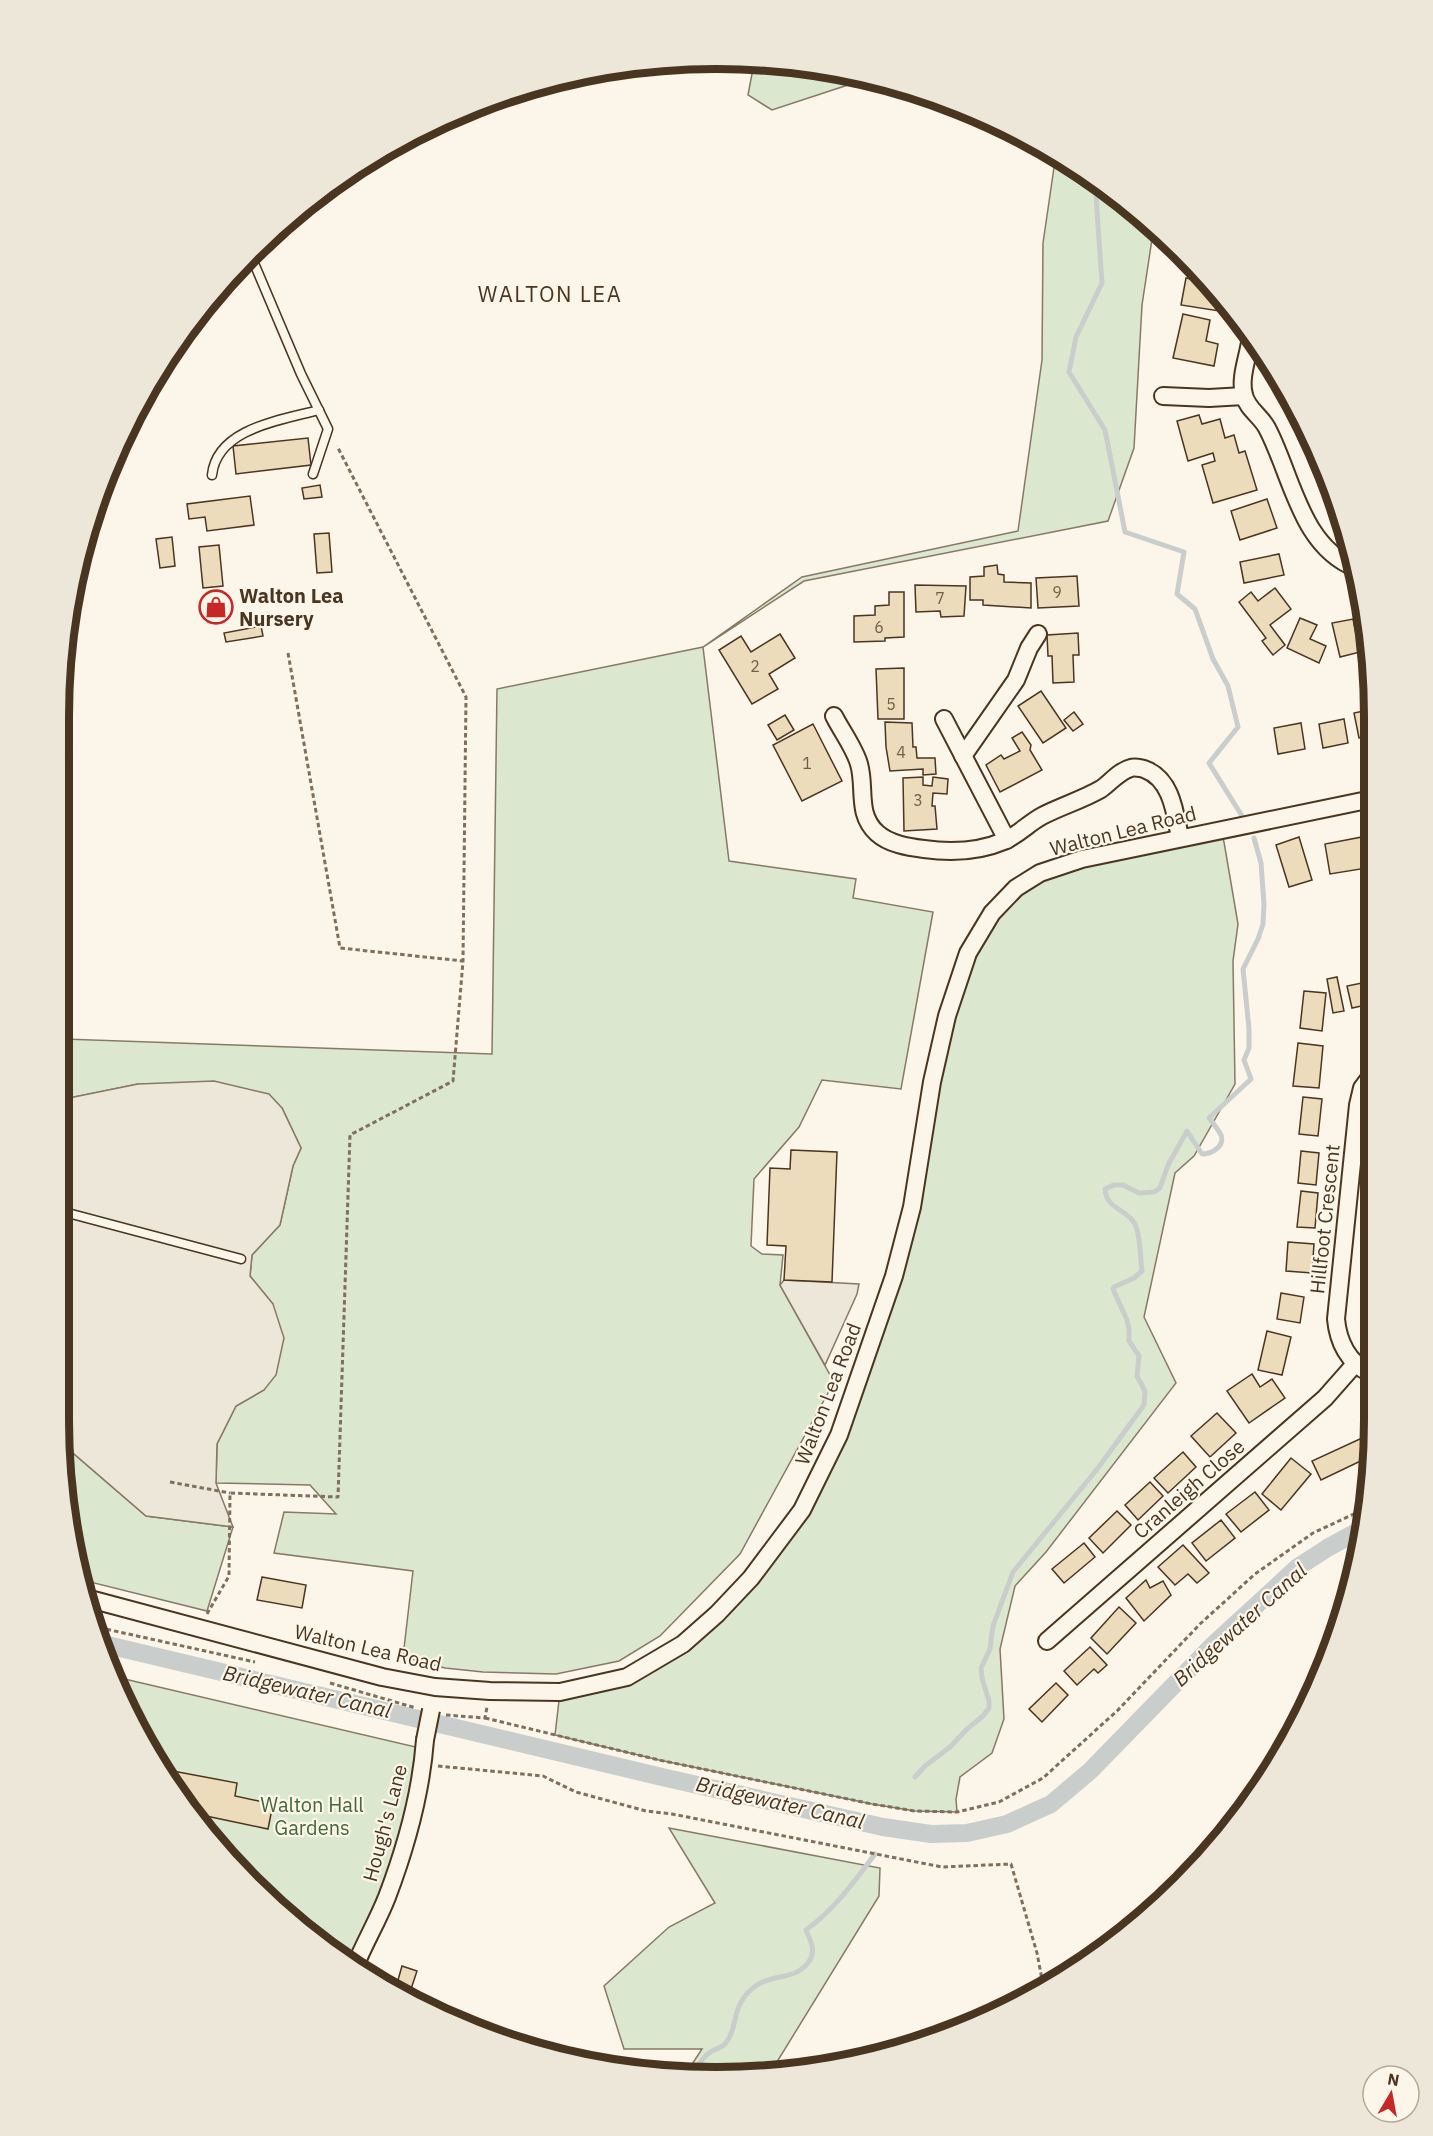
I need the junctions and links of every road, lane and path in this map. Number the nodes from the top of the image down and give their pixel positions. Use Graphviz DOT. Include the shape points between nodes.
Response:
graph roads {
  1 [pos="254,264"];
  2 [pos="1249,348"];
  3 [pos="1163,396"];
  4 [pos="1244,396"];
  5 [pos="319,410"];
  6 [pos="328,429"];
  7 [pos="313,474"];
  8 [pos="212,476"];
  9 [pos="1345,562"];
  10 [pos="1038,634"];
  11 [pos="288,653"];
  12 [pos="834,716"];
  13 [pos="944,719"];
  14 [pos="963,756"];
  15 [pos="1364,801"];
  16 [pos="1180,838"];
  17 [pos="1007,840"];
  18 [pos="463,961"];
  19 [pos="1364,1085"];
  20 [pos="69,1213"];
  21 [pos="241,1260"];
  22 [pos="1362,1369"];
  23 [pos="170,1482"];
  24 [pos="230,1493"];
  25 [pos="1357,1513"];
  26 [pos="95,1600"];
  27 [pos="103,1628"];
  28 [pos="200,1628"];
  29 [pos="1047,1641"];
  30 [pos="259,1663"];
  31 [pos="327,1681"];
  32 [pos="435,1687"];
  33 [pos="490,1691"];
  34 [pos="430,1711"];
  35 [pos="485,1718"];
  36 [pos="442,1766"];
  37 [pos="358,1959"];
  38 [pos="1042,1979"];
  1 -- 5 [label="lane"];
  2 -- 4 [label="street"];
  3 -- 4 [label="street"];
  4 -- 9 [label="street" via="1266,426 1299,505 1317,536"];
  5 -- 6 [label="lane"];
  5 -- 8 [label="lane" via="243,434 218,457"];
  6 -- 7 [label="lane"];
  6 -- 18 [label="path" via="466,697"];
  10 -- 14 [label="street" via="1016,680"];
  11 -- 18 [label="path" via="340,948"];
  12 -- 17 [label="street" via="859,764 866,819 884,839 914,848 961,851"];
  13 -- 14 [label="street"];
  14 -- 17 [label="street"];
  15 -- 16 [label="street, Walton Lea Road"];
  16 -- 17 [label="street" via="1166,787 1156,775 1142,768 1130,768 1102,788 1041,816"];
  16 -- 33 [label="street, Walton Lea Road" via="1082,859 1040,873 1016,888 992,913 968,953 947,1016 912,1208 894,1276 839,1435 802,1510 751,1578 683,1644 627,1677 560,1692"];
  18 -- 24 [label="path" via="453,1081 350,1135 338,1497"];
  19 -- 22 [label="street, Hillfoot Crescent" via="1359,1096 1336,1308 1340,1340 1349,1358"];
  20 -- 21 [label="lane"];
  22 -- 29 [label="street, Cranleigh Close"];
  23 -- 24 [label="path"];
  24 -- 28 [label="path" via="229,1576"];
  25 -- 35 [label="path" via="1313,1533 1254,1574 1044,1778 999,1802 968,1810 915,1811 872,1804 659,1760"];
  26 -- 28 [label="street, Walton Lea Road"];
  27 -- 30 [label="path"];
  28 -- 32 [label="street, Walton Lea Road" via="382,1677"];
  31 -- 34 [label="path"];
  32 -- 33 [label="street, Walton Lea Road"];
  32 -- 34 [label="street, Hough's Lane"];
  33 -- 35 [label="path"];
  34 -- 35 [label="path"];
  34 -- 37 [label="street, Hough's Lane, bridge" via="423,1764 403,1852"];
  36 -- 38 [label="path" via="543,1776 576,1792 646,1811 942,1867 1011,1864"];
}
